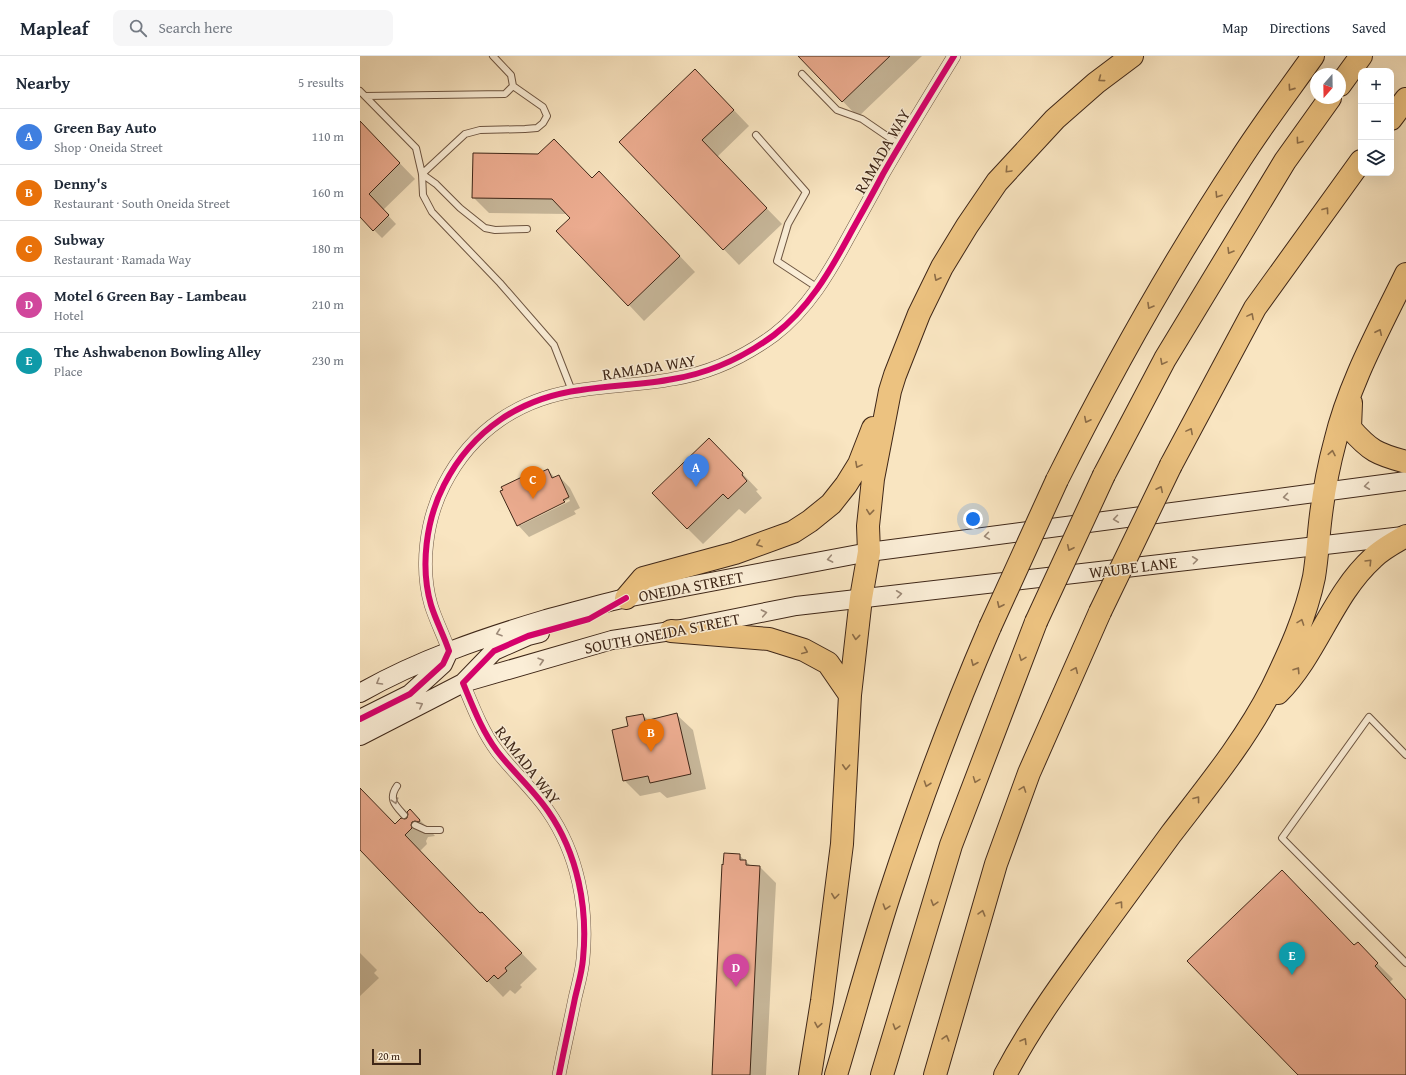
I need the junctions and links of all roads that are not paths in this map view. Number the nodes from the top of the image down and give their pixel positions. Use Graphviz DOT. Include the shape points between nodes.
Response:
graph roads {
  1 [pos="494,56"];
  2 [pos="954,56"];
  3 [pos="1132,56"];
  4 [pos="1314,56"];
  5 [pos="1361,56"];
  6 [pos="802,74"];
  7 [pos="1346,77"];
  8 [pos="513,86"];
  9 [pos="360,91"];
  10 [pos="365,96"];
  11 [pos="1406,99"];
  12 [pos="1326,104"];
  13 [pos="1394,116"];
  14 [pos="756,135"];
  15 [pos="900,145"];
  16 [pos="1358,165"];
  17 [pos="422,174"];
  18 [pos="526,229"];
  19 [pos="1406,274"];
  20 [pos="818,288"];
  21 [pos="890,391"];
  22 [pos="572,392"];
  23 [pos="1351,394"];
  24 [pos="1406,462"];
  25 [pos="1406,481"];
  26 [pos="1325,492"];
  27 [pos="1406,536"];
  28 [pos="1318,545"];
  29 [pos="869,552"];
  30 [pos="626,598"];
  31 [pos="861,598"];
  32 [pos="671,631"];
  33 [pos="450,651"];
  34 [pos="463,683"];
  35 [pos="360,693"];
  36 [pos="850,695"];
  37 [pos="1261,708"];
  38 [pos="360,719"];
  39 [pos="360,736"];
  40 [pos="1406,755"];
  41 [pos="397,786"];
  42 [pos="404,815"];
  43 [pos="415,826"];
  44 [pos="440,830"];
  45 [pos="1406,963"];
  46 [pos="559,1075"];
  47 [pos="810,1075"];
  48 [pos="836,1075"];
  49 [pos="882,1075"];
  50 [pos="935,1075"];
  51 [pos="1005,1075"];
  1 -- 8 [label="lane" via="511,75"];
  2 -- 15 [label="street, RAMADA WAY"];
  3 -- 21 [label="highway, one-way" via="1055,119 997,182 956,244 927,296"];
  4 -- 48 [label="highway, one-way, bridge" via="1240,159 1183,250 1097,400 1057,480 990,627 950,723 914,822"];
  5 -- 7 [label="highway"];
  6 -- 15 [label="lane" via="838,110 862,119"];
  8 -- 10 [label="lane" via="505,94"];
  8 -- 17 [label="lane" via="543,107 546,116 543,123 537,128 480,130 464,134"];
  9 -- 10 [label="lane"];
  10 -- 17 [label="lane" via="416,148"];
  11 -- 13 [label="highway"];
  12 -- 49 [label="highway, one-way, bridge" via="1285,161 1164,358 1104,475 1036,622 951,845"];
  14 -- 20 [label="lane" via="806,192 788,224 777,262"];
  15 -- 20 [label="street, RAMADA WAY"];
  50 -- 16 [label="highway, one-way, bridge" via="996,864 1029,773 1100,612 1171,466 1255,308"];
  17 -- 18 [label="lane" via="484,228"];
  17 -- 22 [label="lane" via="423,195 432,212 500,283 554,345"];
  23 -- 19 [label="highway, one-way"];
  20 -- 22 [label="street, RAMADA WAY" via="796,315 776,333 730,362 704,372 674,379"];
  21 -- 29 [label="highway, one-way" via="873,479 868,526"];
  21 -- 30 [label="highway, one-way" via="880,408 859,464 830,504 810,521 793,532 735,553 643,578"];
  22 -- 33 [label="street, RAMADA WAY" via="533,402 488,429 453,468 439,496 430,522 426,575 431,605"];
  23 -- 24 [label="highway" via="1350,428 1364,444 1382,456"];
  26 -- 23 [label="highway, one-way" via="1334,444"];
  25 -- 26 [label="street, one-way"];
  26 -- 28 [label="highway"];
  26 -- 29 [label="street, one-way"];
  27 -- 28 [label="street, WAUBE LANE"];
  37 -- 27 [label="highway, one-way" via="1291,679 1361,570 1380,551"];
  31 -- 28 [label="street, WAUBE LANE, one-way"];
  37 -- 28 [label="highway, one-way" via="1289,653 1302,619 1314,579"];
  29 -- 30 [label="street, ONEIDA STREET, one-way"];
  29 -- 31 [label="highway"];
  30 -- 33 [label="street, ONEIDA STREET, one-way" via="506,631"];
  30 -- 34 [label="street" via="589,619 528,636 494,651"];
  32 -- 31 [label="street, SOUTH ONEIDA STREET, one-way" via="796,606"];
  31 -- 36 [label="highway, one-way"];
  34 -- 32 [label="street, SOUTH ONEIDA STREET, one-way" via="612,640"];
  32 -- 36 [label="highway, one-way" via="769,639 804,650 828,663"];
  33 -- 35 [label="street, ONEIDA STREET, one-way" via="389,676"];
  33 -- 38 [label="street" via="443,664 410,694"];
  39 -- 34 [label="street, SOUTH ONEIDA STREET, one-way"];
  34 -- 46 [label="street, RAMADA WAY" via="482,728 497,752 549,812 577,872 584,915 583,961"];
  36 -- 47 [label="highway, one-way" via="842,844"];
  51 -- 37 [label="highway, one-way" via="1055,994 1231,754"];
  40 -- 45 [label="lane" via="1370,717 1282,838"];
  41 -- 42 [label="lane, one-way" via="393,792 393,800"];
  43 -- 44 [label="lane" via="426,830"];
}
